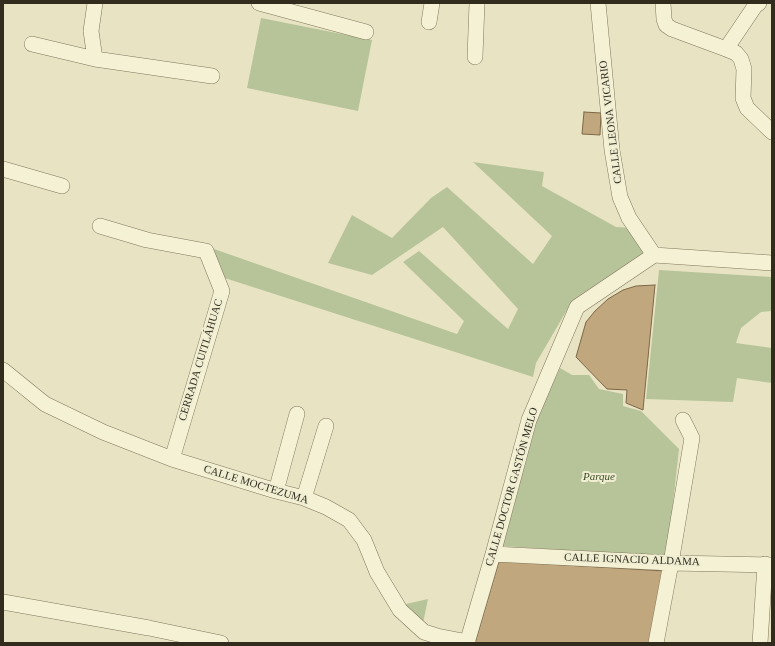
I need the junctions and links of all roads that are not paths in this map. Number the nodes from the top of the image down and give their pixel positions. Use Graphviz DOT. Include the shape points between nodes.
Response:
graph roads {
  1 [pos="95,3"];
  2 [pos="259,3"];
  3 [pos="432,3"];
  4 [pos="477,3"];
  5 [pos="598,3"];
  6 [pos="663,3"];
  7 [pos="759,3"];
  8 [pos="429,22"];
  9 [pos="366,32"];
  10 [pos="32,44"];
  11 [pos="726,49"];
  12 [pos="475,56"];
  13 [pos="95,59"];
  14 [pos="212,76"];
  15 [pos="772,132"];
  16 [pos="3,169"];
  17 [pos="62,186"];
  18 [pos="100,226"];
  19 [pos="654,255"];
  20 [pos="772,263"];
  21 [pos="3,370"];
  22 [pos="297,414"];
  23 [pos="683,420"];
  24 [pos="326,426"];
  25 [pos="172,459"];
  26 [pos="276,491"];
  27 [pos="304,498"];
  28 [pos="493,554"];
  29 [pos="671,563"];
  30 [pos="768,565"];
  31 [pos="3,602"];
  32 [pos="468,642"];
  33 [pos="221,643"];
  34 [pos="656,643"];
  35 [pos="760,643"];
  1 -- 13 [label="street" via="91,31"];
  2 -- 9 [label="street"];
  3 -- 8 [label="street"];
  4 -- 12 [label="street"];
  5 -- 19 [label="street, CALLE LEONA VICARIO" via="612,150 620,197 629,218"];
  6 -- 11 [label="street" via="666,25"];
  7 -- 11 [label="street"];
  10 -- 13 [label="street"];
  11 -- 15 [label="street" via="736,53 741,59 744,69 743,98 747,108"];
  13 -- 14 [label="street"];
  16 -- 17 [label="street"];
  18 -- 25 [label="street, CERRADA CUITLÁHUAC" via="147,240 206,251 222,291"];
  19 -- 20 [label="street"];
  19 -- 28 [label="street, CALLE DOCTOR GASTÓN MELO" via="577,307 529,420"];
  21 -- 25 [label="street, CALLE MOCTEZUMA" via="45,404 103,432"];
  22 -- 26 [label="street"];
  23 -- 29 [label="street" via="692,438"];
  24 -- 27 [label="street"];
  25 -- 26 [label="street, CALLE MOCTEZUMA"];
  26 -- 27 [label="street, CALLE MOCTEZUMA"];
  27 -- 32 [label="street, CALLE MOCTEZUMA" via="349,520 364,540 377,572 400,610 424,632"];
  28 -- 29 [label="street, CALLE IGNACIO ALDAMA"];
  28 -- 32 [label="street, CALLE DOCTOR GASTÓN MELO"];
  29 -- 30 [label="street, CALLE IGNACIO ALDAMA"];
  29 -- 34 [label="street"];
  30 -- 35 [label="street"];
  31 -- 33 [label="street"];
}
